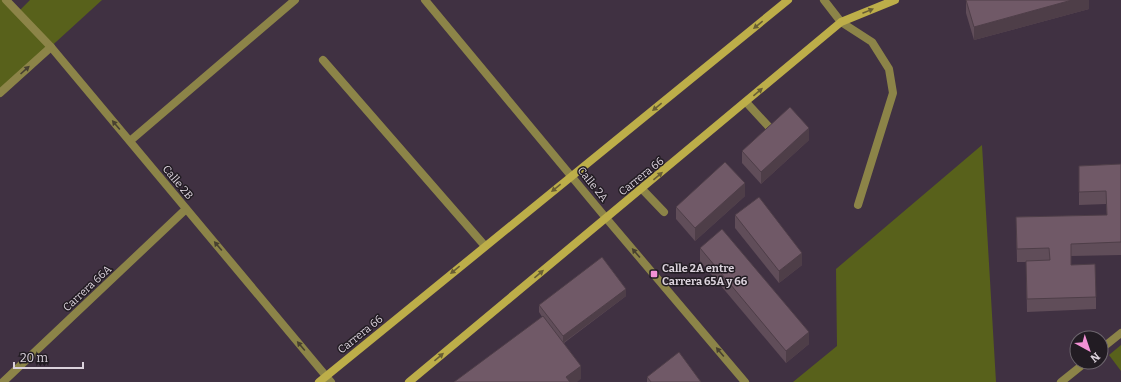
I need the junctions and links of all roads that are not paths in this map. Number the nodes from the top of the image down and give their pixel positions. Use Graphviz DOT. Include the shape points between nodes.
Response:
graph roads {
  1 [pos="6,0"];
  2 [pos="295,0"];
  3 [pos="425,0"];
  4 [pos="788,0"];
  5 [pos="824,0"];
  6 [pos="894,0"];
  7 [pos="841,22"];
  8 [pos="50,47"];
  9 [pos="323,60"];
  10 [pos="0,93"];
  11 [pos="746,102"];
  12 [pos="769,127"];
  13 [pos="130,141"];
  14 [pos="572,176"];
  15 [pos="642,189"];
  16 [pos="858,206"];
  17 [pos="186,209"];
  18 [pos="664,212"];
  19 [pos="606,218"];
  20 [pos="485,246"];
  21 [pos="1121,333"];
  22 [pos="1109,343"];
  23 [pos="1076,370"];
  24 [pos="328,379"];
  25 [pos="3,382"];
  26 [pos="319,382"];
  27 [pos="409,382"];
  28 [pos="745,382"];
  29 [pos="1061,382"];
  1 -- 8 [label="street, Calle 2B"];
  2 -- 13 [label="street"];
  3 -- 14 [label="street, Calle 2A"];
  4 -- 14 [label="main road, Carrera 66, one-way"];
  5 -- 7 [label="street"];
  7 -- 6 [label="main road, Carrera 66, one-way"];
  11 -- 7 [label="main road, Carrera 66, one-way"];
  7 -- 16 [label="street" via="872,42 889,69 893,93"];
  10 -- 8 [label="street, one-way"];
  13 -- 8 [label="street, Calle 2B, one-way"];
  9 -- 20 [label="street"];
  11 -- 12 [label="street"];
  15 -- 11 [label="main road, Carrera 66, one-way"];
  13 -- 17 [label="street, Calle 2B"];
  14 -- 19 [label="street, Calle 2A"];
  14 -- 20 [label="main road, Carrera 66, one-way"];
  15 -- 18 [label="street"];
  15 -- 19 [label="main road, Carrera 66"];
  24 -- 17 [label="street, Calle 2B, one-way"];
  17 -- 25 [label="street, Carrera 66A"];
  27 -- 19 [label="main road, Carrera 66, one-way"];
  28 -- 19 [label="street, Calle 2A, one-way"];
  20 -- 24 [label="main road, Carrera 66, one-way"];
  21 -- 22 [label="street"];
  23 -- 29 [label="street"];
  24 -- 26 [label="main road, Carrera 66"];
}
